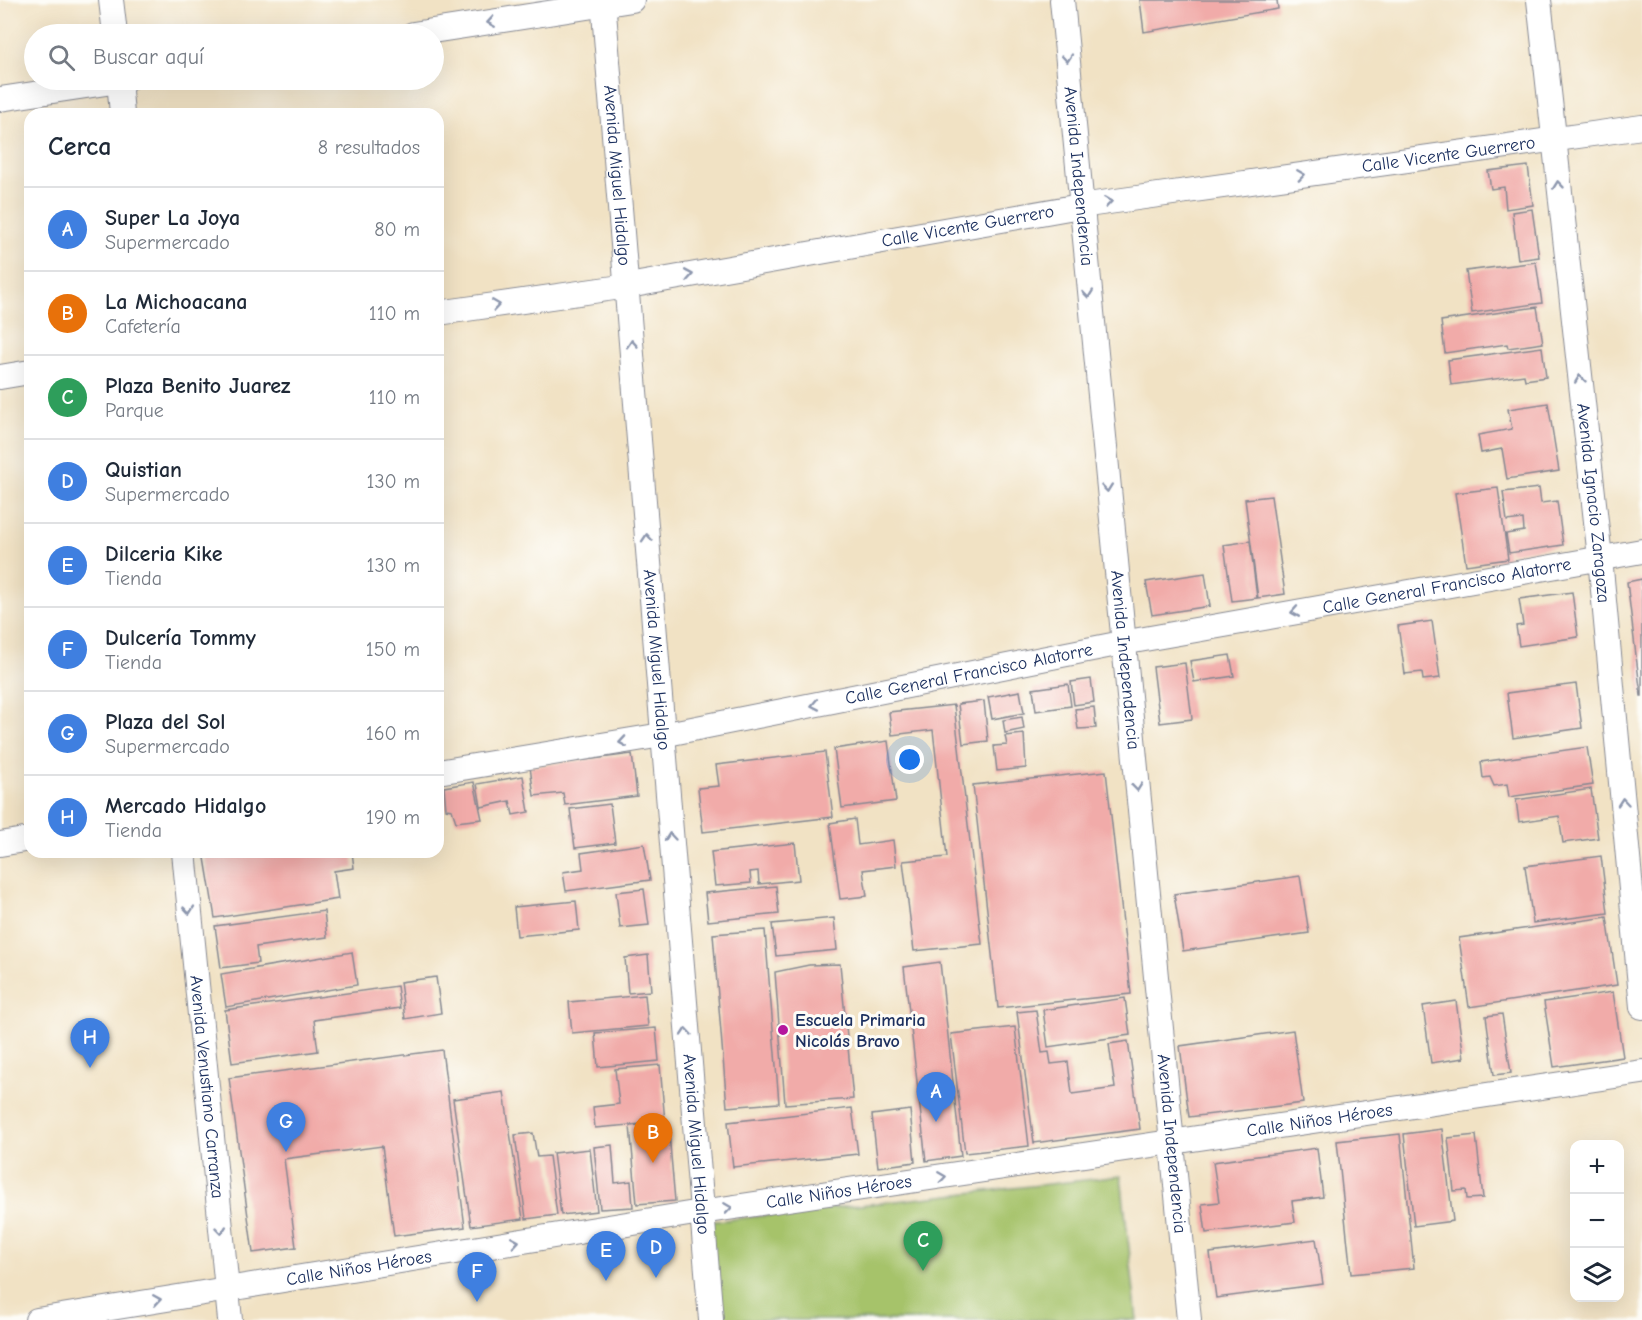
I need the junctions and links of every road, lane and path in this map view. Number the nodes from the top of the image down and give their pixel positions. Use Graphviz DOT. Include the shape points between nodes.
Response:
graph roads {
  1 [pos="111,0"];
  2 [pos="632,0"];
  3 [pos="1062,0"];
  4 [pos="1539,0"];
  5 [pos="604,2"];
  6 [pos="114,24"];
  7 [pos="444,29"];
  8 [pos="58,90"];
  9 [pos="122,90"];
  10 [pos="0,99"];
  11 [pos="122,108"];
  12 [pos="1642,127"];
  13 [pos="1553,140"];
  14 [pos="1080,206"];
  15 [pos="628,286"];
  16 [pos="444,312"];
  17 [pos="24,373"];
  18 [pos="0,377"];
  19 [pos="1642,551"];
  20 [pos="1600,558"];
  21 [pos="1122,643"];
  22 [pos="662,735"];
  23 [pos="444,771"];
  24 [pos="24,840"];
  25 [pos="0,844"];
  26 [pos="185,858"];
  27 [pos="1642,1007"];
  28 [pos="1642,1072"];
  29 [pos="1173,1143"];
  30 [pos="700,1212"];
  31 [pos="227,1288"];
  32 [pos="37,1320"];
  33 [pos="230,1320"];
  34 [pos="711,1320"];
  35 [pos="1189,1320"];
  1 -- 6 [label="street"];
  2 -- 5 [label="street"];
  3 -- 14 [label="street, Avenida Independencia, one-way"];
  4 -- 13 [label="street, Avenida Ignacio Zaragoza"];
  5 -- 7 [label="street, one-way"];
  5 -- 15 [label="street, Avenida Miguel Hidalgo"];
  8 -- 10 [label="street"];
  9 -- 11 [label="street"];
  12 -- 13 [label="street, Calle Vicente Guerrero"];
  14 -- 13 [label="street, Calle Vicente Guerrero, one-way"];
  20 -- 13 [label="street, Avenida Ignacio Zaragoza, one-way"];
  15 -- 14 [label="street, Calle Vicente Guerrero, one-way"];
  14 -- 21 [label="street, Avenida Independencia, one-way"];
  16 -- 15 [label="street, Calle Vicente Guerrero, one-way"];
  22 -- 15 [label="street, Avenida Miguel Hidalgo, one-way"];
  17 -- 18 [label="street"];
  19 -- 20 [label="street, Calle General Francisco Alatorre"];
  20 -- 21 [label="street, Calle General Francisco Alatorre, one-way"];
  27 -- 20 [label="street, Avenida Ignacio Zaragoza, one-way"];
  21 -- 22 [label="street, Calle General Francisco Alatorre, one-way"];
  21 -- 29 [label="street, Avenida Independencia, one-way"];
  22 -- 23 [label="street, Calle General Francisco Alatorre, one-way"];
  30 -- 22 [label="street, Avenida Miguel Hidalgo, one-way"];
  24 -- 25 [label="street"];
  26 -- 31 [label="street, Avenida Venustiano Carranza, one-way"];
  28 -- 29 [label="street, Calle Niños Héroes"];
  30 -- 29 [label="street, Calle Niños Héroes, one-way"];
  29 -- 35 [label="street, Avenida Independencia"];
  31 -- 30 [label="street, Calle Niños Héroes, one-way"];
  30 -- 34 [label="street, Avenida Miguel Hidalgo"];
  32 -- 31 [label="street, Calle Niños Héroes, one-way"];
  31 -- 33 [label="street, Avenida Venustiano Carranza"];
}
